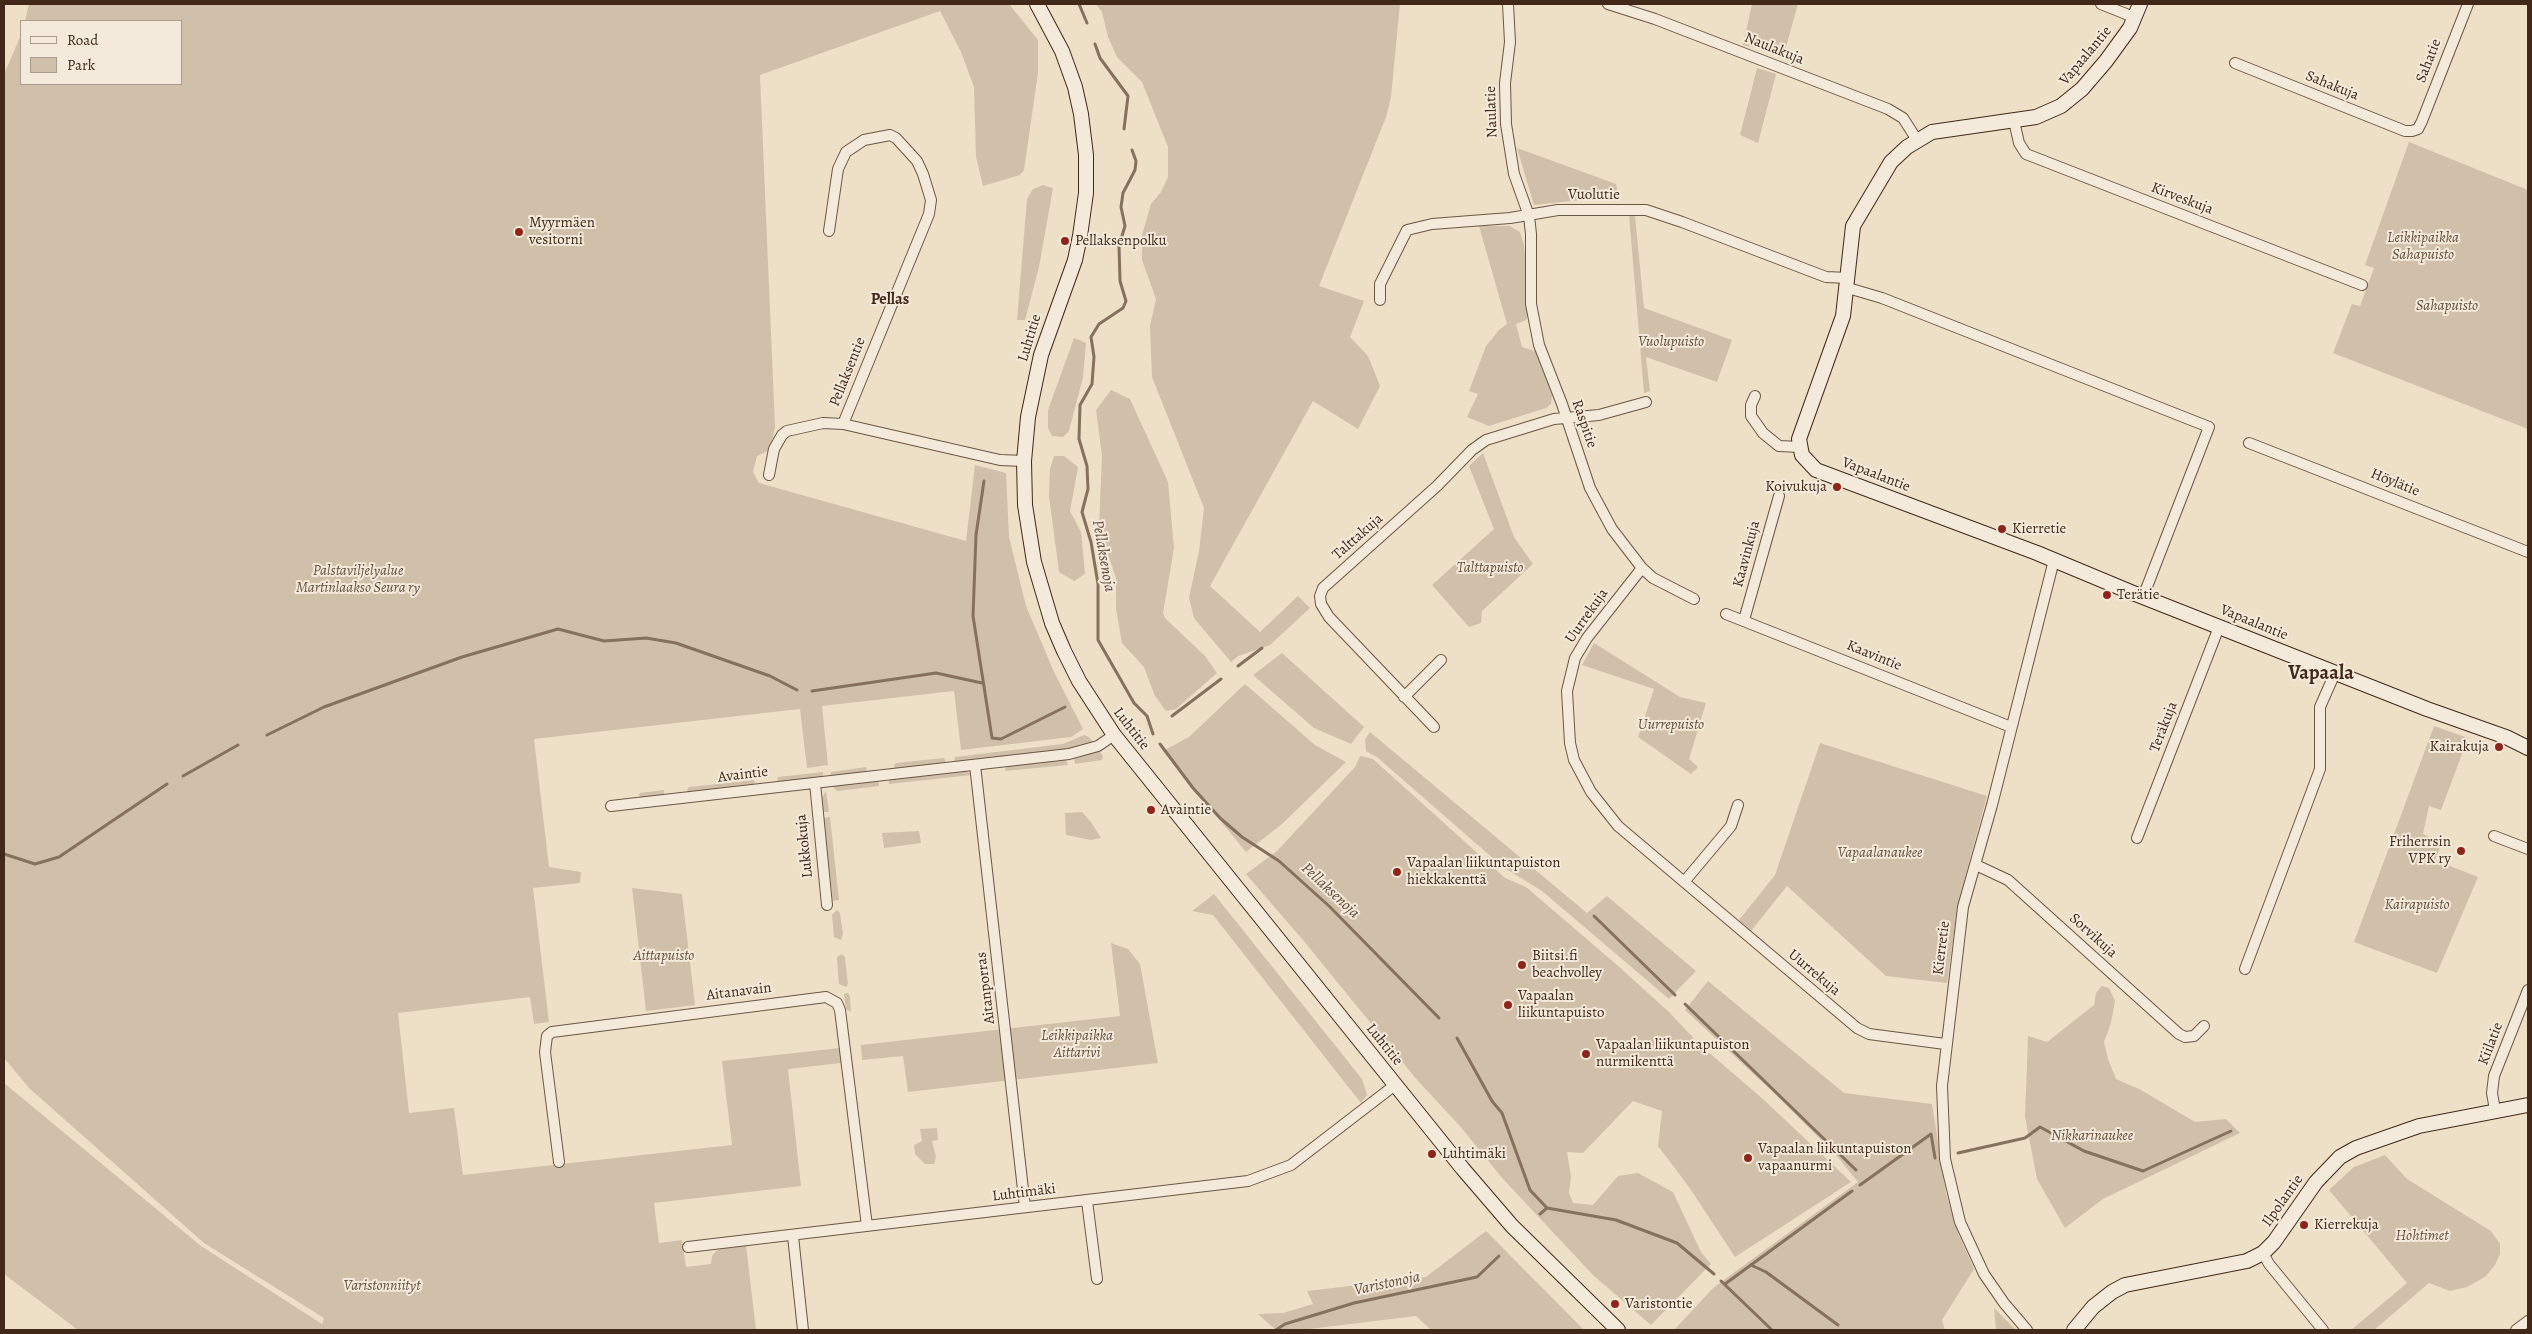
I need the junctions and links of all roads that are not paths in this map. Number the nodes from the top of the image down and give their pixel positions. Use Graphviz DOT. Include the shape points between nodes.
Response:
graph roads {
  1 [pos="1037,4"];
  2 [pos="1508,4"];
  3 [pos="1608,4"];
  4 [pos="2101,4"];
  5 [pos="2140,4"];
  6 [pos="2468,4"];
  7 [pos="2136,18"];
  8 [pos="2236,63"];
  9 [pos="2014,121"];
  10 [pos="2418,129"];
  11 [pos="1917,140"];
  12 [pos="1529,216"];
  13 [pos="829,231"];
  14 [pos="1848,283"];
  15 [pos="2362,285"];
  16 [pos="1380,300"];
  17 [pos="1755,396"];
  18 [pos="1646,402"];
  19 [pos="1566,417"];
  20 [pos="843,424"];
  21 [pos="2250,443"];
  22 [pos="1800,447"];
  23 [pos="1024,461"];
  24 [pos="769,475"];
  25 [pos="1779,496"];
  26 [pos="2528,552"];
  27 [pos="2054,560"];
  28 [pos="1642,568"];
  29 [pos="2143,597"];
  30 [pos="1694,599"];
  31 [pos="1726,614"];
  32 [pos="1744,620"];
  33 [pos="2219,627"];
  34 [pos="1441,660"];
  35 [pos="2335,673"];
  36 [pos="1404,697"];
  37 [pos="1434,727"];
  38 [pos="2012,727"];
  39 [pos="1114,735"];
  40 [pos="2528,748"];
  41 [pos="975,765"];
  42 [pos="815,783"];
  43 [pos="1738,805"];
  44 [pos="610,806"];
  45 [pos="2494,836"];
  46 [pos="2137,838"];
  47 [pos="2528,849"];
  48 [pos="1976,865"];
  49 [pos="1684,882"];
  50 [pos="827,905"];
  51 [pos="2245,969"];
  52 [pos="2528,990"];
  53 [pos="2204,1026"];
  54 [pos="1945,1044"];
  55 [pos="1395,1085"];
  56 [pos="2528,1105"];
  57 [pos="2495,1110"];
  58 [pos="559,1162"];
  59 [pos="1087,1201"];
  60 [pos="1025,1207"];
  61 [pos="867,1226"];
  62 [pos="793,1236"];
  63 [pos="688,1247"];
  64 [pos="2263,1253"];
  65 [pos="1097,1279"];
  66 [pos="2528,1321"];
  67 [pos="803,1330"];
  68 [pos="1618,1330"];
  69 [pos="2027,1330"];
  70 [pos="2074,1330"];
  71 [pos="2323,1330"];
  72 [pos="2516,1330"];
  1 -- 23 [label="street, Luhtitie" via="1062,51 1075,87 1084,132 1086,178 1084,214 1075,260 1049,328 1034,384"];
  2 -- 12 [label="street, Naulatie" via="1510,42 1505,83 1506,124 1514,174"];
  3 -- 11 [label="street, Naulakuja" via="1888,109 1902,118"];
  4 -- 7 [label="street"];
  5 -- 7 [label="street, Vapaalantie"];
  6 -- 10 [label="street, Sahatie"];
  7 -- 9 [label="street, Vapaalantie" via="2106,61 2074,97 2050,112"];
  8 -- 10 [label="street, Sahakuja" via="2405,131"];
  9 -- 11 [label="street, Vapaalantie" via="1954,127 1932,132"];
  9 -- 15 [label="street, Kirveskuja" via="2019,143 2026,154"];
  11 -- 14 [label="street, Vapaalantie" via="1891,162 1853,226"];
  12 -- 14 [label="street, Vuolutie" via="1558,210 1646,210"];
  12 -- 16 [label="street, Vuolutie" via="1432,224 1407,230 1380,284"];
  12 -- 19 [label="street, Raspitie" via="1531,304 1535,330"];
  13 -- 20 [label="street, Pellaksentie" via="840,161 852,147 864,140 884,135 896,138 916,161 928,188 929,214"];
  14 -- 22 [label="street, Vapaalantie" via="1842,319 1799,439"];
  14 -- 29 [label="street" via="2209,427"];
  17 -- 22 [label="street" via="1751,416 1763,433 1779,446"];
  18 -- 19 [label="street, Talttakuja" via="1599,415"];
  19 -- 28 [label="street, Raspitie" via="1597,505"];
  19 -- 36 [label="street, Talttakuja" via="1486,440 1323,588 1321,604 1328,617"];
  20 -- 23 [label="street, Pellaksentie" via="1000,460"];
  20 -- 24 [label="street" via="823,423 782,435 774,449"];
  21 -- 26 [label="street, Höylätie"];
  22 -- 27 [label="street, Vapaalantie" via="1806,461 1816,470"];
  23 -- 39 [label="street, Luhtitie" via="1029,538 1049,616 1079,681"];
  25 -- 32 [label="street, Kaavinkuja"];
  27 -- 29 [label="street, Vapaalantie"];
  27 -- 38 [label="street, Kierretie"];
  28 -- 30 [label="street, Raspitie" via="1653,578"];
  28 -- 49 [label="street, Uurrekuja" via="1575,658 1566,691 1568,727 1574,760 1600,806 1618,826"];
  29 -- 33 [label="street, Vapaalantie"];
  31 -- 32 [label="street, Kaavintie"];
  32 -- 38 [label="street, Kaavintie"];
  33 -- 35 [label="street, Vapaalantie"];
  33 -- 46 [label="street, Teräkuja"];
  34 -- 36 [label="street"];
  35 -- 40 [label="street, Vapaalantie"];
  35 -- 51 [label="street" via="2320,707 2320,769"];
  36 -- 37 [label="street, Talttakuja"];
  38 -- 48 [label="street, Kierretie"];
  39 -- 41 [label="street, Avaintie" via="1098,746 1070,754"];
  39 -- 55 [label="street, Luhtitie"];
  41 -- 42 [label="street, Avaintie"];
  41 -- 60 [label="street, Aitanporras"];
  42 -- 44 [label="street, Avaintie"];
  42 -- 50 [label="street, Lukkokuja"];
  43 -- 49 [label="street" via="1730,826"];
  45 -- 47 [label="street"];
  48 -- 53 [label="street, Sorvikuja" via="2008,880 2179,1034 2194,1036"];
  48 -- 54 [label="street, Kierretie" via="1963,907"];
  49 -- 54 [label="street, Uurrekuja" via="1864,1032"];
  52 -- 57 [label="street, Kiilatie" via="2494,1076"];
  54 -- 69 [label="street, Kierretie" via="1942,1125 1959,1219 1984,1274"];
  55 -- 59 [label="street, Luhtimäki" via="1303,1156 1272,1174 1248,1181"];
  55 -- 68 [label="street, Luhtitie" via="1512,1226"];
  56 -- 57 [label="street, Ilpolantie"];
  57 -- 64 [label="street, Ilpolantie" via="2419,1126 2356,1148 2340,1157 2316,1182"];
  58 -- 61 [label="street, Aitanavain" via="545,1052 547,1036 552,1032 826,997 837,1003 840,1010"];
  59 -- 60 [label="street, Luhtimäki"];
  59 -- 65 [label="street"];
  60 -- 61 [label="street, Luhtimäki"];
  61 -- 62 [label="street, Luhtimäki"];
  62 -- 63 [label="street, Luhtimäki"];
  62 -- 67 [label="street"];
  64 -- 70 [label="street, Ilpolantie" via="2246,1261 2125,1285 2093,1307"];
  64 -- 71 [label="street"];
  66 -- 72 [label="street"];
}
